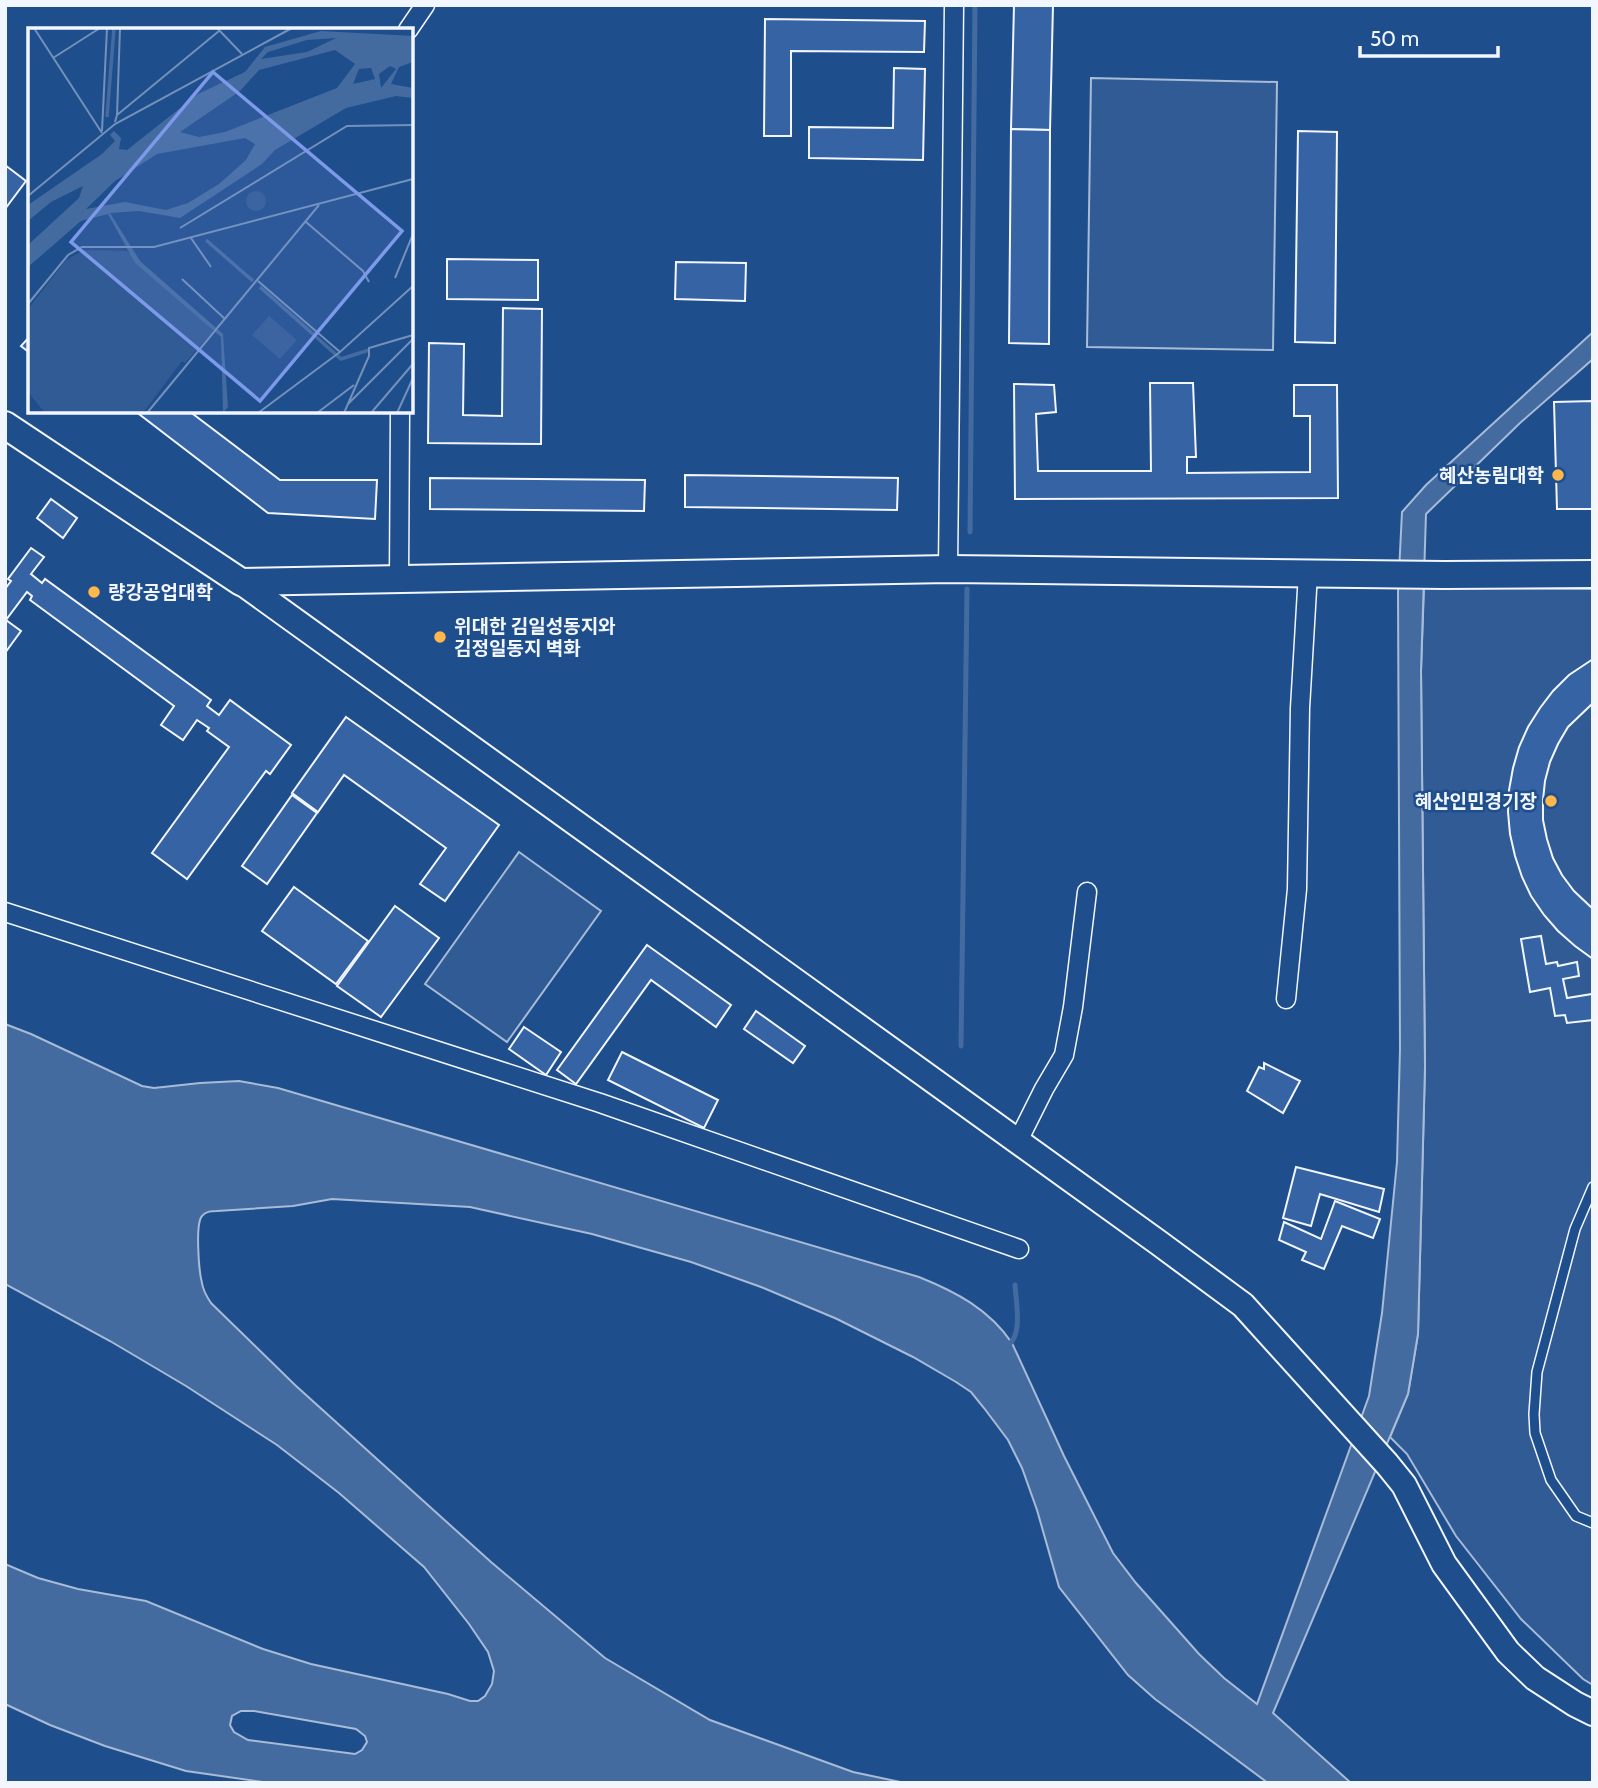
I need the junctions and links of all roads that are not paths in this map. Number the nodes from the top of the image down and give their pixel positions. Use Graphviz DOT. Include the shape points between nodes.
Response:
graph roads {
  1 [pos="425,5"];
  2 [pos="954,5"];
  3 [pos="409,28"];
  4 [pos="400,413"];
  5 [pos="5,425"];
  6 [pos="948,569"];
  7 [pos="1308,573"];
  8 [pos="1593,574"];
  9 [pos="399,579"];
  10 [pos="241,582"];
  11 [pos="1087,892"];
  12 [pos="5,912"];
  13 [pos="1286,999"];
  14 [pos="1018,1141"];
  15 [pos="1593,1187"];
  16 [pos="1019,1249"];
  17 [pos="1593,1523"];
  18 [pos="1593,1713"];
  1 -- 3 [label="street"];
  2 -- 6 [label="street"];
  4 -- 9 [label="street"];
  5 -- 10 [label="main road"];
  6 -- 7 [label="main road"];
  6 -- 9 [label="main road"];
  7 -- 8 [label="main road"];
  7 -- 13 [label="street" via="1297,888"];
  9 -- 10 [label="main road"];
  10 -- 14 [label="main road"];
  11 -- 14 [label="street" via="1064,1055"];
  12 -- 16 [label="street" via="600,1103"];
  14 -- 18 [label="main road" via="1243,1305 1404,1485 1444,1564 1508,1652 1535,1678"];
  15 -- 17 [label="lane" via="1575,1229 1537,1372 1534,1414 1535,1433 1551,1480 1576,1516"];
}
